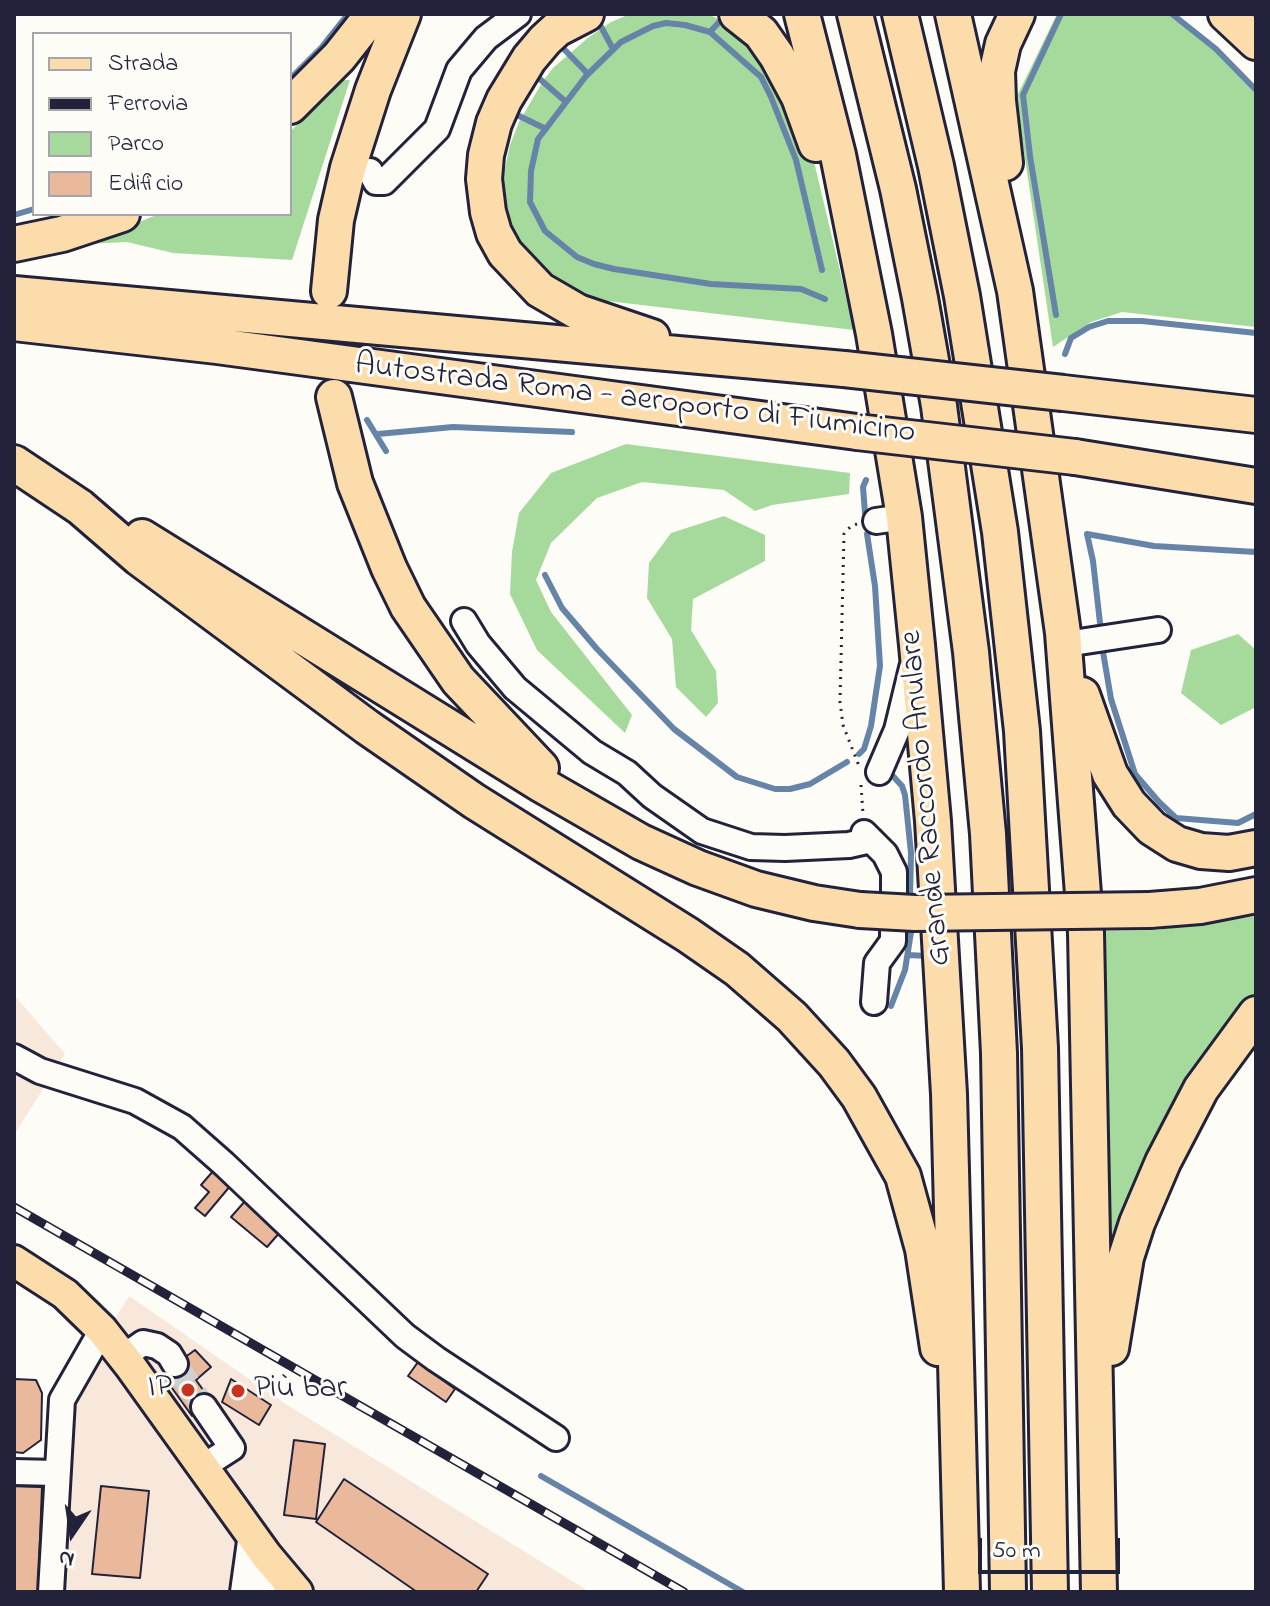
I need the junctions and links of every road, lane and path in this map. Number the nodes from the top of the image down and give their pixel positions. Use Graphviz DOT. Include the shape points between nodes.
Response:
graph roads {
  1 [pos="373,14"];
  2 [pos="403,14"];
  3 [pos="518,14"];
  4 [pos="586,14"];
  5 [pos="737,14"];
  6 [pos="802,14"];
  7 [pos="855,14"];
  8 [pos="900,14"];
  9 [pos="953,14"];
  10 [pos="1017,14"];
  11 [pos="1226,14"];
  12 [pos="1256,42"];
  13 [pos="292,104"];
  14 [pos="370,171"];
  15 [pos="116,216"];
  16 [pos="14,244"];
  17 [pos="329,291"];
  18 [pos="1015,291"];
  19 [pos="14,294"];
  20 [pos="14,323"];
  21 [pos="874,334"];
  22 [pos="762,361"];
  23 [pos="1256,390"];
  24 [pos="1063,393"];
  25 [pos="334,397"];
  26 [pos="1256,415"];
  27 [pos="1075,457"];
  28 [pos="14,463"];
  29 [pos="1256,475"];
  30 [pos="1256,486"];
  31 [pos="80,507"];
  32 [pos="890,519"];
  33 [pos="464,621"];
  34 [pos="1158,630"];
  35 [pos="1083,638"];
  36 [pos="917,645"];
  37 [pos="867,774"];
  38 [pos="868,837"];
  39 [pos="641,842"];
  40 [pos="1256,848"];
  41 [pos="1256,895"];
  42 [pos="894,897"];
  43 [pos="893,931"];
  44 [pos="874,1002"];
  45 [pos="1256,1014"];
  46 [pos="14,1057"];
  47 [pos="14,1261"];
  48 [pos="102,1330"];
  49 [pos="123,1357"];
  50 [pos="175,1364"];
  51 [pos="204,1407"];
  52 [pos="556,1438"];
  53 [pos="204,1466"];
  54 [pos="14,1472"];
  55 [pos="56,1473"];
  56 [pos="961,1523"];
  57 [pos="259,1544"];
  58 [pos="51,1592"];
  59 [pos="243,1592"];
  60 [pos="263,1592"];
  61 [pos="297,1592"];
  62 [pos="962,1592"];
  63 [pos="1008,1592"];
  64 [pos="1050,1592"];
  65 [pos="1099,1592"];
  66 [pos="1106,1592"];
  1 -- 13 [label="highway"];
  2 -- 17 [label="highway" via="351,156 336,220"];
  3 -- 14 [label="street" via="486,38 459,70 437,129 384,182 376,182"];
  4 -- 22 [label="highway" via="539,46 494,123 484,179 498,241 529,280 578,312 663,340"];
  5 -- 21 [label="highway" via="769,44 799,97"];
  6 -- 21 [label="highway, Grande Raccordo Anulare" via="838,155"];
  7 -- 63 [label="highway, Grande Raccordo Anulare" via="920,298 971,652 988,834 999,1053"];
  8 -- 64 [label="highway" via="962,296 1000,532 1022,731 1040,1048"];
  9 -- 18 [label="highway"];
  10 -- 18 [label="highway" via="1000,53 997,80"];
  11 -- 12 [label="highway"];
  15 -- 16 [label="highway"];
  18 -- 35 [label="highway"];
  19 -- 22 [label="highway, Autostrada Roma - aeroporto di Fiumicino"];
  20 -- 27 [label="highway, Autostrada Roma - aeroporto di Fiumicino, bridge"];
  21 -- 32 [label="highway, Grande Raccordo Anulare"];
  22 -- 24 [label="highway, Autostrada Roma - aeroporto di Fiumicino, bridge"];
  23 -- 24 [label="highway"];
  24 -- 26 [label="highway, Autostrada Roma - aeroporto di Fiumicino"];
  25 -- 39 [label="highway" via="366,514 402,596 440,657 539,766"];
  27 -- 29 [label="highway, Autostrada Roma - aeroporto di Fiumicino"];
  27 -- 30 [label="highway"];
  28 -- 31 [label="highway"];
  31 -- 39 [label="highway" via="175,556"];
  31 -- 56 [label="highway" via="139,558 379,736 731,964 814,1040 871,1114 911,1198 926,1265"];
  32 -- 36 [label="highway, Grande Raccordo Anulare"];
  32 -- 37 [label="path" via="851,526 844,534 840,702 843,725"];
  33 -- 38 [label="street" via="525,698 702,831 751,847 849,845"];
  34 -- 35 [label="street"];
  35 -- 40 [label="highway" via="1102,756 1138,815 1157,833 1192,849 1219,853"];
  35 -- 65 [label="highway"];
  36 -- 37 [label="street" via="897,730"];
  36 -- 56 [label="highway, Grande Raccordo Anulare" via="949,1094"];
  37 -- 38 [label="path"];
  38 -- 42 [label="street" via="894,872"];
  39 -- 41 [label="highway, bridge" via="756,889 860,910 1150,910"];
  43 -- 44 [label="street" via="893,941 877,963"];
  45 -- 66 [label="highway" via="1212,1071 1180,1125 1126,1257 1110,1367"];
  46 -- 52 [label="street" via="40,1071 135,1101 182,1127 405,1336"];
  47 -- 48 [label="main road" via="65,1294"];
  48 -- 49 [label="main road"];
  48 -- 55 [label="street" via="62,1400"];
  49 -- 50 [label="street" via="143,1343 157,1346"];
  49 -- 53 [label="main road"];
  51 -- 53 [label="street" via="238,1438"];
  53 -- 57 [label="main road"];
  54 -- 55 [label="street"];
  55 -- 58 [label="street"];
  56 -- 62 [label="highway, Grande Raccordo Anulare"];
  57 -- 59 [label="street"];
  57 -- 60 [label="street"];
  57 -- 61 [label="main road"];
}
